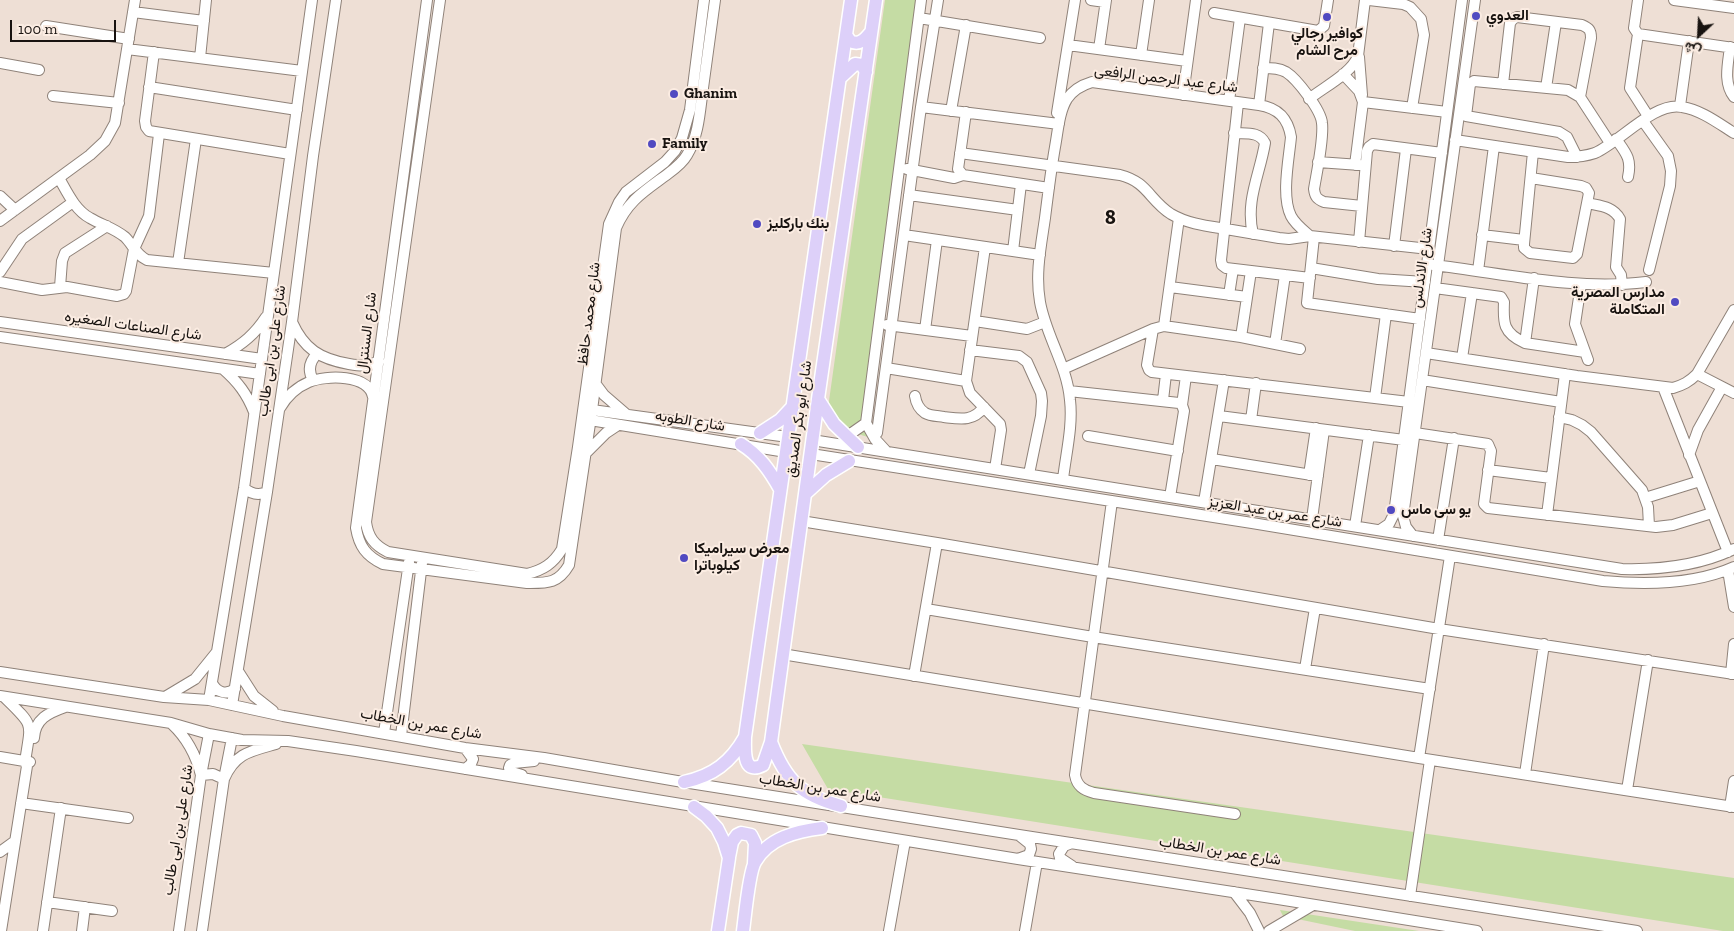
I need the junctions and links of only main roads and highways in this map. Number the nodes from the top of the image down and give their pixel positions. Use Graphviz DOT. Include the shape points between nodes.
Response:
graph roads {
  1 [pos="851,0"];
  2 [pos="876,0"];
  3 [pos="872,32"];
  4 [pos="846,35"];
  5 [pos="866,72"];
  6 [pos="840,78"];
  7 [pos="818,399"];
  8 [pos="794,405"];
  9 [pos="760,433"];
  10 [pos="850,443"];
  11 [pos="741,444"];
  12 [pos="846,460"];
  13 [pos="780,489"];
  14 [pos="805,494"];
  15 [pos="745,737"];
  16 [pos="771,742"];
  17 [pos="684,782"];
  18 [pos="841,806"];
  19 [pos="694,807"];
  20 [pos="822,828"];
  21 [pos="729,858"];
  22 [pos="754,863"];
  23 [pos="718,931"];
  24 [pos="743,931"];
  1 -- 4 [label="main road, شارع ابو بكر الصديق"];
  2 -- 3 [label="main road, شارع ابو بكر الصديق"];
  3 -- 4 [label="main road" via="858,44 850,42"];
  3 -- 5 [label="main road, شارع ابو بكر الصديق"];
  4 -- 6 [label="main road, شارع ابو بكر الصديق"];
  5 -- 6 [label="main road" via="862,65 855,64"];
  5 -- 7 [label="main road, شارع ابو بكر الصديق"];
  6 -- 8 [label="main road, شارع ابو بكر الصديق"];
  7 -- 10 [label="main road"];
  7 -- 14 [label="main road, شارع ابو بكر الصديق"];
  8 -- 9 [label="main road" via="780,420"];
  8 -- 13 [label="main road, شارع ابو بكر الصديق"];
  11 -- 13 [label="main road" via="766,466"];
  12 -- 14 [label="main road"];
  13 -- 15 [label="main road, شارع ابو بكر الصديق"];
  14 -- 16 [label="main road, شارع ابو بكر الصديق"];
  15 -- 16 [label="main road" via="746,761 753,768 763,765"];
  15 -- 17 [label="main road, شارع ابو بكر الصديق" via="721,767"];
  16 -- 18 [label="main road, شارع ابو بكر الصديق" via="778,762 804,792"];
  19 -- 21 [label="main road" via="716,828"];
  20 -- 22 [label="main road" via="784,836 772,843"];
  21 -- 22 [label="main road" via="732,842 741,833 746,833 755,843"];
  21 -- 23 [label="main road"];
  22 -- 24 [label="main road"];
}
